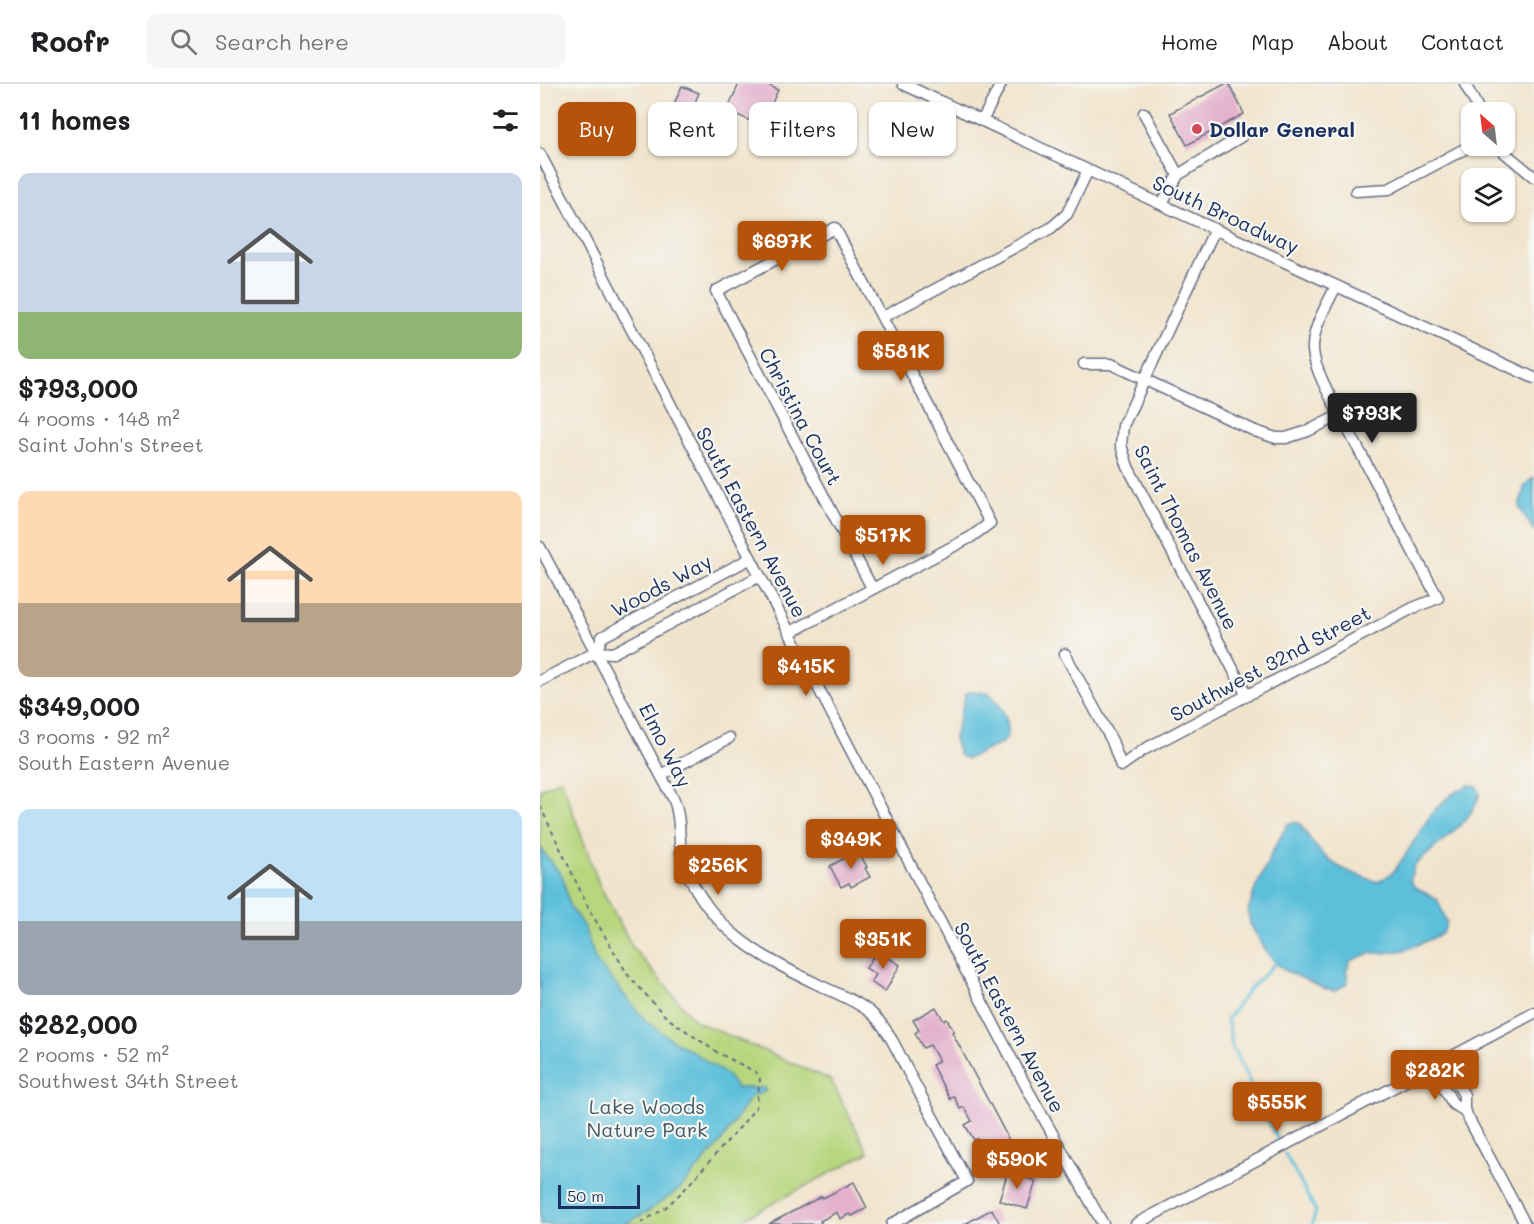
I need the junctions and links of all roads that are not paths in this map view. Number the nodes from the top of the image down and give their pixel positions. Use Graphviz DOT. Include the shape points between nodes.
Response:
graph roads {
  1 [pos="903,84"];
  2 [pos="1001,84"];
  3 [pos="1465,84"];
  4 [pos="1475,102"];
  5 [pos="1143,113"];
  6 [pos="982,121"];
  7 [pos="1242,136"];
  8 [pos="1461,151"];
  9 [pos="540,154"];
  10 [pos="1509,156"];
  11 [pos="1088,170"];
  12 [pos="1178,175"];
  13 [pos="1534,177"];
  14 [pos="1356,191"];
  15 [pos="1162,204"];
  16 [pos="1215,229"];
  17 [pos="1336,286"];
  18 [pos="883,317"];
  19 [pos="1084,364"];
  20 [pos="1534,378"];
  21 [pos="1145,380"];
  22 [pos="1340,415"];
  23 [pos="540,547"];
  24 [pos="751,558"];
  25 [pos="760,576"];
  26 [pos="700,585"];
  27 [pos="872,588"];
  28 [pos="712,601"];
  29 [pos="789,633"];
  30 [pos="596,652"];
  31 [pos="1065,654"];
  32 [pos="540,681"];
  33 [pos="1247,696"];
  34 [pos="729,738"];
  35 [pos="661,775"];
  36 [pos="1534,1013"];
  37 [pos="1445,1060"];
  38 [pos="1432,1067"];
  39 [pos="1464,1110"];
  40 [pos="1520,1222"];
  41 [pos="892,1224"];
  42 [pos="1102,1224"];
  43 [pos="1136,1224"];
  1 -- 6 [label="street, South Broadway"];
  2 -- 6 [label="street"];
  3 -- 4 [label="street"];
  5 -- 12 [label="street"];
  6 -- 11 [label="street, South Broadway"];
  7 -- 12 [label="street"];
  8 -- 14 [label="street" via="1389,189"];
  9 -- 24 [label="street, South Eastern Avenue"];
  10 -- 13 [label="street"];
  11 -- 15 [label="street, South Broadway"];
  11 -- 18 [label="street" via="1067,214 1052,228"];
  12 -- 15 [label="street"];
  15 -- 16 [label="street, South Broadway"];
  16 -- 17 [label="street, South Broadway"];
  16 -- 21 [label="street, Saint Thomas Avenue"];
  17 -- 20 [label="street, South Broadway"];
  17 -- 22 [label="street" via="1318,324 1313,349"];
  18 -- 27 [label="street" via="990,523 971,537"];
  18 -- 27 [label="street, Christina Court" via="835,228 716,291"];
  19 -- 21 [label="street" via="1111,364"];
  21 -- 22 [label="street" via="1276,438 1297,435"];
  21 -- 33 [label="street, Saint Thomas Avenue" via="1120,436 1123,455"];
  22 -- 33 [label="street, Southwest 32nd Street" via="1438,598"];
  23 -- 30 [label="street, Elmo Way"];
  24 -- 25 [label="street, South Eastern Avenue"];
  24 -- 26 [label="street, Woods Way"];
  25 -- 28 [label="street, Woods Way"];
  25 -- 29 [label="street, South Eastern Avenue"];
  26 -- 28 [label="street"];
  26 -- 30 [label="street, Woods Way" via="602,637"];
  27 -- 29 [label="street"];
  28 -- 30 [label="street, Woods Way" via="613,653"];
  29 -- 42 [label="street, South Eastern Avenue"];
  30 -- 32 [label="street, Woods Way"];
  30 -- 35 [label="street, Elmo Way"];
  31 -- 33 [label="street, Southwest 32nd Street" via="1112,741 1121,766 1145,749"];
  34 -- 35 [label="street"];
  35 -- 41 [label="street, Elmo Way" via="678,810 678,845 685,868 713,914 768,960 858,1004 879,1021 967,1181"];
  36 -- 37 [label="street"];
  37 -- 38 [label="street"];
  37 -- 39 [label="street" via="1464,1095"];
  38 -- 39 [label="street" via="1453,1104"];
  38 -- 43 [label="street"];
  39 -- 40 [label="street"];
}
